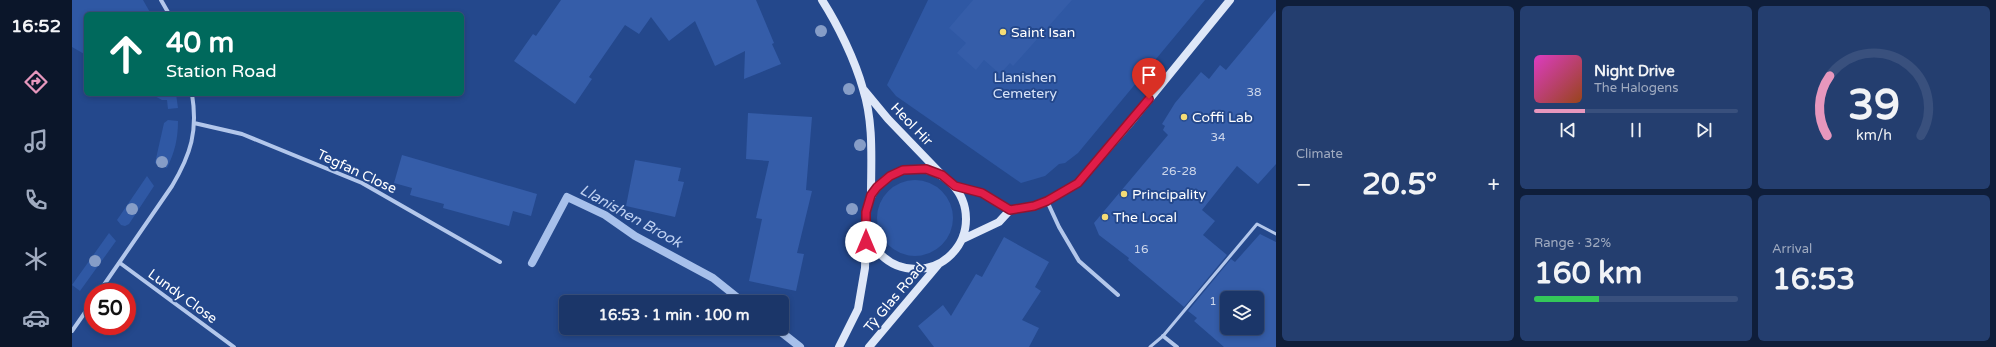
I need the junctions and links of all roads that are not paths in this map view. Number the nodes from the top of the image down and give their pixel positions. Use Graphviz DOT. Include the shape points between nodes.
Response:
graph roads {
  1 [pos="162,0"];
  2 [pos="822,0"];
  3 [pos="1230,0"];
  4 [pos="168,12"];
  5 [pos="864,89"];
  6 [pos="192,96"];
  7 [pos="194,123"];
  8 [pos="942,175"];
  9 [pos="955,186"];
  10 [pos="871,195"];
  11 [pos="1047,201"];
  12 [pos="1010,210"];
  13 [pos="866,229"];
  14 [pos="1276,234"];
  15 [pos="963,239"];
  16 [pos="500,262"];
  17 [pos="120,263"];
  18 [pos="939,264"];
  19 [pos="106,283"];
  20 [pos="1118,295"];
  21 [pos="84,314"];
  22 [pos="72,331"];
  23 [pos="1163,336"];
  24 [pos="234,347"];
  25 [pos="839,347"];
  26 [pos="869,347"];
  27 [pos="1150,347"];
  28 [pos="1177,347"];
  1 -- 4 [label="street"];
  2 -- 5 [label="main road, Heol Hir" via="838,29"];
  3 -- 11 [label="main road" via="1094,166 1078,183"];
  5 -- 8 [label="main road, Heol Hir" via="888,119"];
  5 -- 10 [label="main road, Heol Hir" via="871,135"];
  6 -- 7 [label="street"];
  7 -- 16 [label="street, Tegfan Close" via="242,134 362,184"];
  7 -- 17 [label="street" via="189,154 183,168"];
  8 -- 9 [label="main road"];
  8 -- 10 [label="main road" via="926,169 903,170 890,176"];
  9 -- 12 [label="main road" via="982,193"];
  9 -- 15 [label="main road" via="964,201 967,215"];
  10 -- 13 [label="main road" via="866,212"];
  11 -- 12 [label="main road"];
  11 -- 20 [label="street" via="1062,234 1079,261"];
  12 -- 15 [label="main road" via="999,222"];
  13 -- 18 [label="main road" via="872,245 884,259 894,265 922,270"];
  13 -- 25 [label="main road, Tŷ Glas Road" via="865,268 858,309"];
  14 -- 23 [label="lane" via="1257,224"];
  15 -- 18 [label="main road" via="956,250"];
  17 -- 19 [label="street"];
  17 -- 24 [label="street, Lundy Close"];
  18 -- 26 [label="main road, Tŷ Glas Road"];
  21 -- 22 [label="street"];
  23 -- 27 [label="lane"];
  23 -- 28 [label="street"];
}
